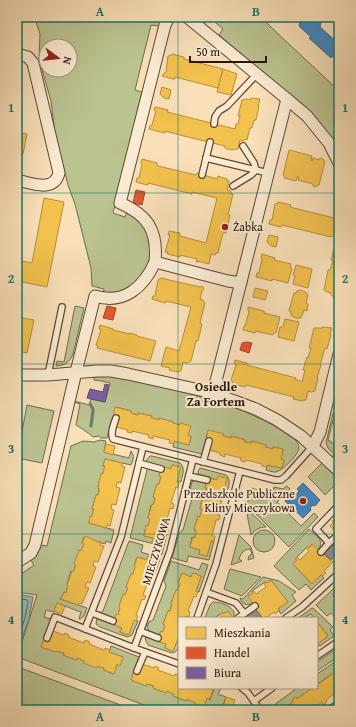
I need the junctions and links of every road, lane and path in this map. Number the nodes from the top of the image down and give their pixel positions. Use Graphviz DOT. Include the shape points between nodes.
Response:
graph roads {
  1 [pos="169,17"];
  2 [pos="187,17"];
  3 [pos="17,54"];
  4 [pos="257,74"];
  5 [pos="287,99"];
  6 [pos="214,124"];
  7 [pos="210,142"];
  8 [pos="242,146"];
  9 [pos="206,158"];
  10 [pos="339,163"];
  11 [pos="256,170"];
  12 [pos="268,173"];
  13 [pos="202,175"];
  14 [pos="17,180"];
  15 [pos="233,186"];
  16 [pos="155,262"];
  17 [pos="241,283"];
  18 [pos="62,307"];
  19 [pos="339,354"];
  20 [pos="76,372"];
  21 [pos="17,375"];
  22 [pos="48,375"];
  23 [pos="213,393"];
  24 [pos="116,418"];
  25 [pos="209,441"];
  26 [pos="143,446"];
  27 [pos="313,446"];
  28 [pos="192,459"];
  29 [pos="203,462"];
  30 [pos="139,464"];
  31 [pos="161,469"];
  32 [pos="240,471"];
  33 [pos="339,471"];
  34 [pos="189,476"];
  35 [pos="207,480"];
  36 [pos="339,505"];
  37 [pos="338,534"];
  38 [pos="329,543"];
  39 [pos="321,552"];
  40 [pos="17,562"];
  41 [pos="339,573"];
  42 [pos="206,592"];
  43 [pos="255,606"];
  44 [pos="92,613"];
  45 [pos="244,614"];
  46 [pos="197,617"];
  47 [pos="240,617"];
  48 [pos="287,617"];
  49 [pos="113,622"];
  50 [pos="85,629"];
  51 [pos="140,631"];
  52 [pos="47,638"];
  53 [pos="158,638"];
  54 [pos="339,641"];
  55 [pos="134,648"];
  56 [pos="145,652"];
  57 [pos="318,655"];
  58 [pos="178,664"];
  59 [pos="137,671"];
  60 [pos="243,689"];
  61 [pos="271,689"];
  62 [pos="254,701"];
  63 [pos="339,703"];
  64 [pos="260,710"];
  65 [pos="329,710"];
  1 -- 16 [label="street" via="120,203 146,220 155,241"];
  2 -- 4 [label="street"];
  3 -- 14 [label="street" via="28,57 34,63 59,173 54,182 43,186"];
  4 -- 5 [label="street"];
  4 -- 6 [label="lane" via="219,111"];
  5 -- 10 [label="street" via="307,116 325,138"];
  5 -- 12 [label="street"];
  7 -- 9 [label="lane"];
  8 -- 11 [label="lane"];
  9 -- 11 [label="lane"];
  9 -- 13 [label="lane"];
  11 -- 12 [label="lane"];
  11 -- 15 [label="lane"];
  12 -- 17 [label="street"];
  16 -- 17 [label="street"];
  16 -- 20 [label="street" via="143,283 135,290 116,298 95,296"];
  17 -- 23 [label="street"];
  18 -- 22 [label="lane"];
  19 -- 27 [label="street" via="320,431"];
  20 -- 22 [label="street"];
  20 -- 23 [label="street" via="111,371"];
  20 -- 40 [label="street" via="35,545 31,553"];
  21 -- 22 [label="street"];
  23 -- 27 [label="street" via="266,415"];
  24 -- 26 [label="lane" via="113,439"];
  25 -- 29 [label="lane"];
  26 -- 28 [label="lane"];
  26 -- 30 [label="lane"];
  27 -- 32 [label="lane" via="281,480"];
  27 -- 33 [label="street"];
  28 -- 29 [label="lane"];
  28 -- 34 [label="lane, MIECZYKOWA"];
  29 -- 32 [label="lane"];
  30 -- 31 [label="lane"];
  30 -- 44 [label="lane" via="121,537"];
  32 -- 42 [label="lane" via="216,564"];
  34 -- 35 [label="lane"];
  34 -- 51 [label="lane, MIECZYKOWA" via="170,551"];
  36 -- 38 [label="lane" via="316,529"];
  37 -- 38 [label="lane"];
  38 -- 39 [label="lane"];
  41 -- 48 [label="lane"];
  42 -- 45 [label="lane" via="236,603"];
  42 -- 46 [label="lane"];
  43 -- 45 [label="lane"];
  44 -- 49 [label="lane"];
  44 -- 50 [label="lane"];
  45 -- 47 [label="lane"];
  50 -- 52 [label="lane" via="55,617"];
  50 -- 55 [label="lane"];
  51 -- 53 [label="lane"];
  51 -- 55 [label="lane, MIECZYKOWA"];
  54 -- 57 [label="lane"];
  55 -- 56 [label="lane"];
  56 -- 58 [label="lane"];
  56 -- 59 [label="lane"];
  60 -- 62 [label="lane"];
  61 -- 62 [label="lane"];
  62 -- 64 [label="lane"];
  63 -- 65 [label="lane"];
}
